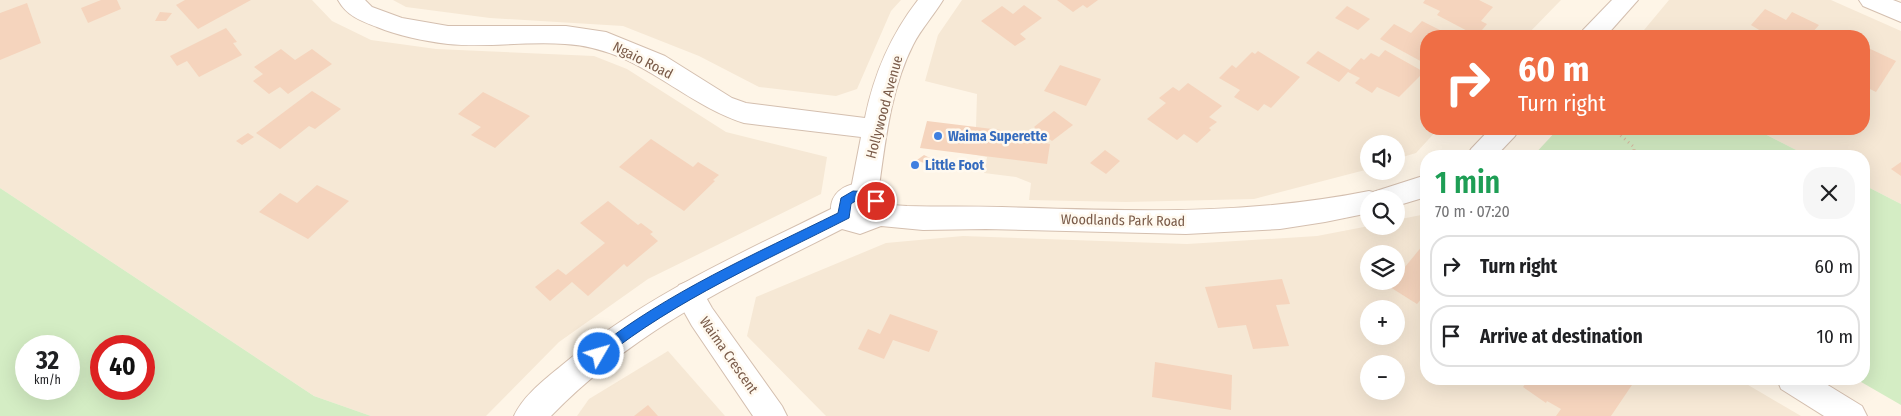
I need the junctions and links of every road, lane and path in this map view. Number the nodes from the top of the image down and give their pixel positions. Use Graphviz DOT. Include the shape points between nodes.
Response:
graph roads {
  1 [pos="350,0"];
  2 [pos="931,0"];
  3 [pos="1626,0"];
  4 [pos="1871,0"];
  5 [pos="1901,12"];
  6 [pos="1598,30"];
  7 [pos="875,129"];
  8 [pos="1500,135"];
  9 [pos="1620,135"];
  10 [pos="1486,150"];
  11 [pos="1634,150"];
  12 [pos="1420,188"];
  13 [pos="1405,192"];
  14 [pos="870,204"];
  15 [pos="1360,204"];
  16 [pos="688,294"];
  17 [pos="1802,385"];
  18 [pos="530,416"];
  19 [pos="771,416"];
  20 [pos="1851,416"];
  1 -- 7 [label="street, Ngaio Road" via="364,13 399,26 448,35 566,35 606,41 656,63 723,105 744,113"];
  2 -- 7 [label="street, Hollywood Avenue" via="913,23 893,62"];
  3 -- 6 [label="street"];
  4 -- 5 [label="street"];
  7 -- 14 [label="street, Hollywood Avenue"];
  8 -- 10 [label="street"];
  9 -- 11 [label="path"];
  12 -- 13 [label="street"];
  14 -- 15 [label="street, Woodlands Park Road" via="894,217 1136,222 1298,215"];
  14 -- 16 [label="street" via="868,221 858,223 845,215"];
  16 -- 18 [label="street" via="625,333 560,385"];
  16 -- 19 [label="street, Waima Crescent"];
  17 -- 20 [label="street"];
}
